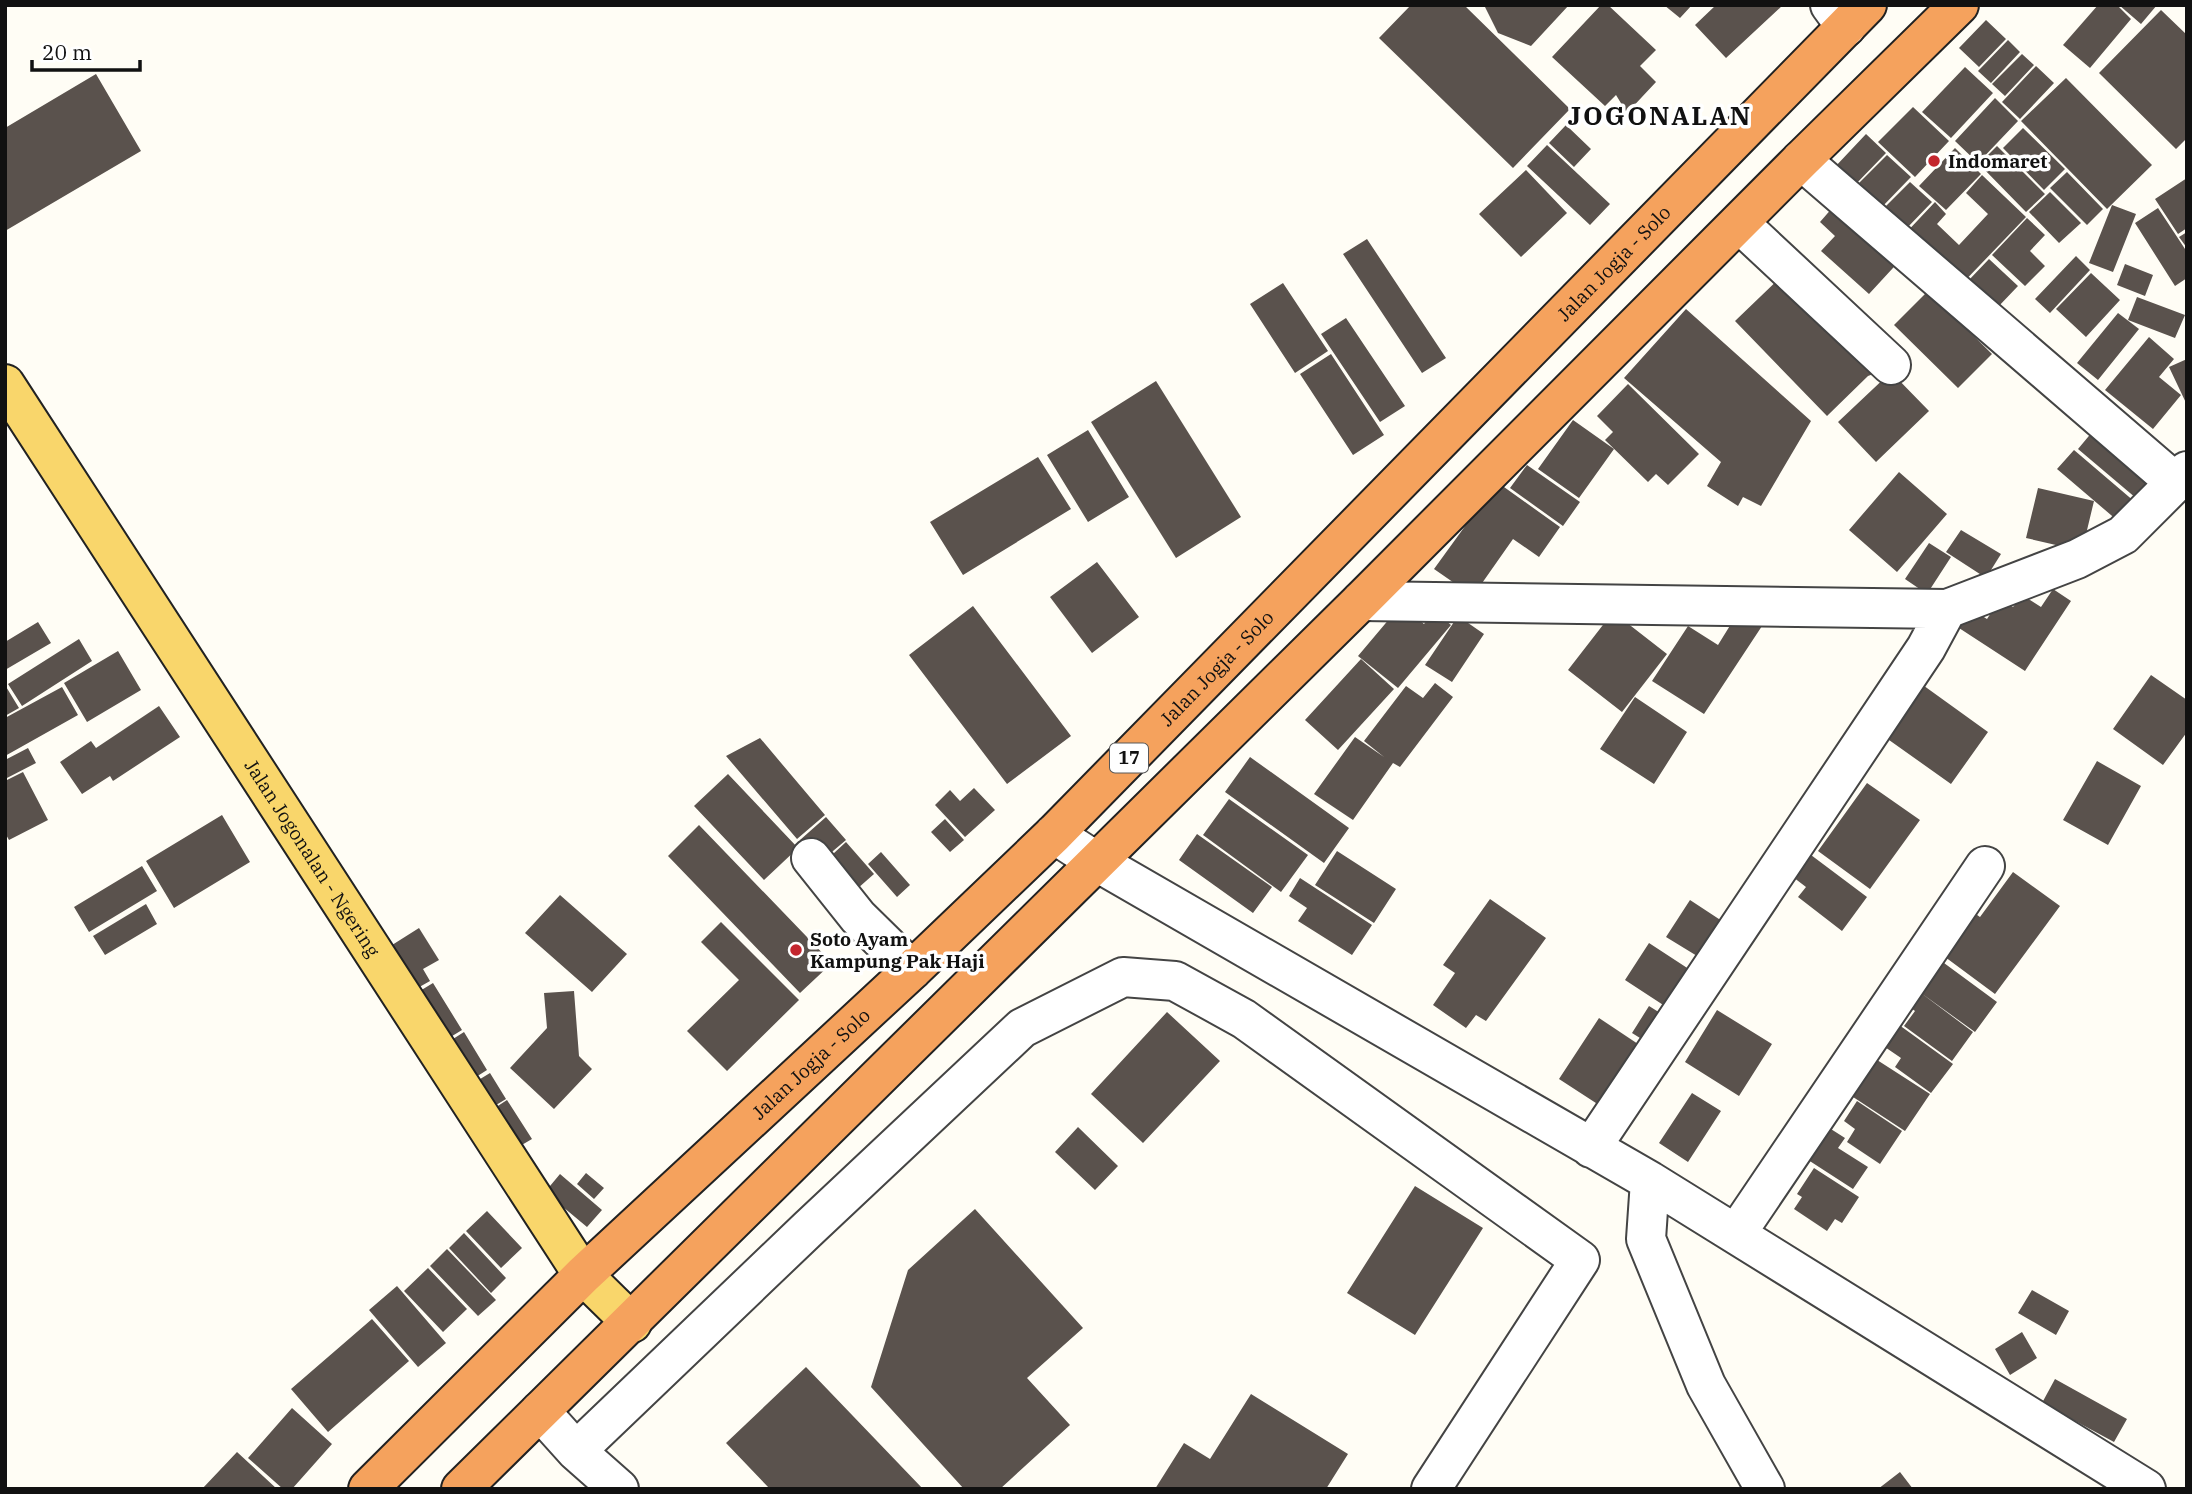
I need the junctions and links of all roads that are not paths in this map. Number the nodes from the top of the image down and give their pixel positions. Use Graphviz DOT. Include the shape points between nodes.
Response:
graph roads {
  1 [pos="1959,5"];
  2 [pos="1848,12"];
  3 [pos="1801,160"];
  4 [pos="1739,223"];
  5 [pos="1891,365"];
  6 [pos="5,384"];
  7 [pos="2181,477"];
  8 [pos="1361,601"];
  9 [pos="1947,609"];
  10 [pos="1054,834"];
  11 [pos="811,858"];
  12 [pos="1097,862"];
  13 [pos="1985,866"];
  14 [pos="912,970"];
  15 [pos="1591,1149"];
  16 [pos="1650,1181"];
  17 [pos="1736,1234"];
  18 [pos="583,1275"];
  19 [pos="632,1323"];
  20 [pos="540,1411"];
  21 [pos="576,1451"];
  22 [pos="368,1489"];
  23 [pos="461,1489"];
  24 [pos="619,1489"];
  25 [pos="1431,1489"];
  26 [pos="1765,1489"];
  27 [pos="2146,1489"];
  1 -- 3 [label="highway, 17"];
  2 -- 10 [label="highway, Jalan Jogja - Solo / 17"];
  3 -- 4 [label="highway, 17"];
  3 -- 7 [label="street"];
  4 -- 5 [label="street"];
  4 -- 8 [label="highway, 17"];
  6 -- 18 [label="main road, Jalan Jogonalan - Ngering"];
  7 -- 9 [label="street" via="2123,535 2077,559"];
  8 -- 9 [label="street"];
  8 -- 12 [label="highway, 17"];
  9 -- 15 [label="street" via="1926,648"];
  10 -- 12 [label="street"];
  10 -- 14 [label="highway, Jalan Jogja - Solo / 17"];
  11 -- 14 [label="street" via="858,917"];
  12 -- 15 [label="street"];
  12 -- 19 [label="highway, 17"];
  13 -- 17 [label="street"];
  14 -- 18 [label="highway, Jalan Jogja - Solo / 17"];
  15 -- 16 [label="street"];
  16 -- 17 [label="street"];
  16 -- 26 [label="street" via="1646,1238 1706,1385"];
  17 -- 27 [label="street"];
  18 -- 19 [label="main road, Jalan Jogonalan - Ngering"];
  18 -- 22 [label="highway, Jalan Jogja - Solo / 17"];
  19 -- 20 [label="highway, 17"];
  20 -- 21 [label="street"];
  20 -- 23 [label="highway, 17"];
  21 -- 24 [label="street"];
  21 -- 25 [label="street" via="1022,1028 1123,977 1175,981 1244,1019 1580,1260"];
}
